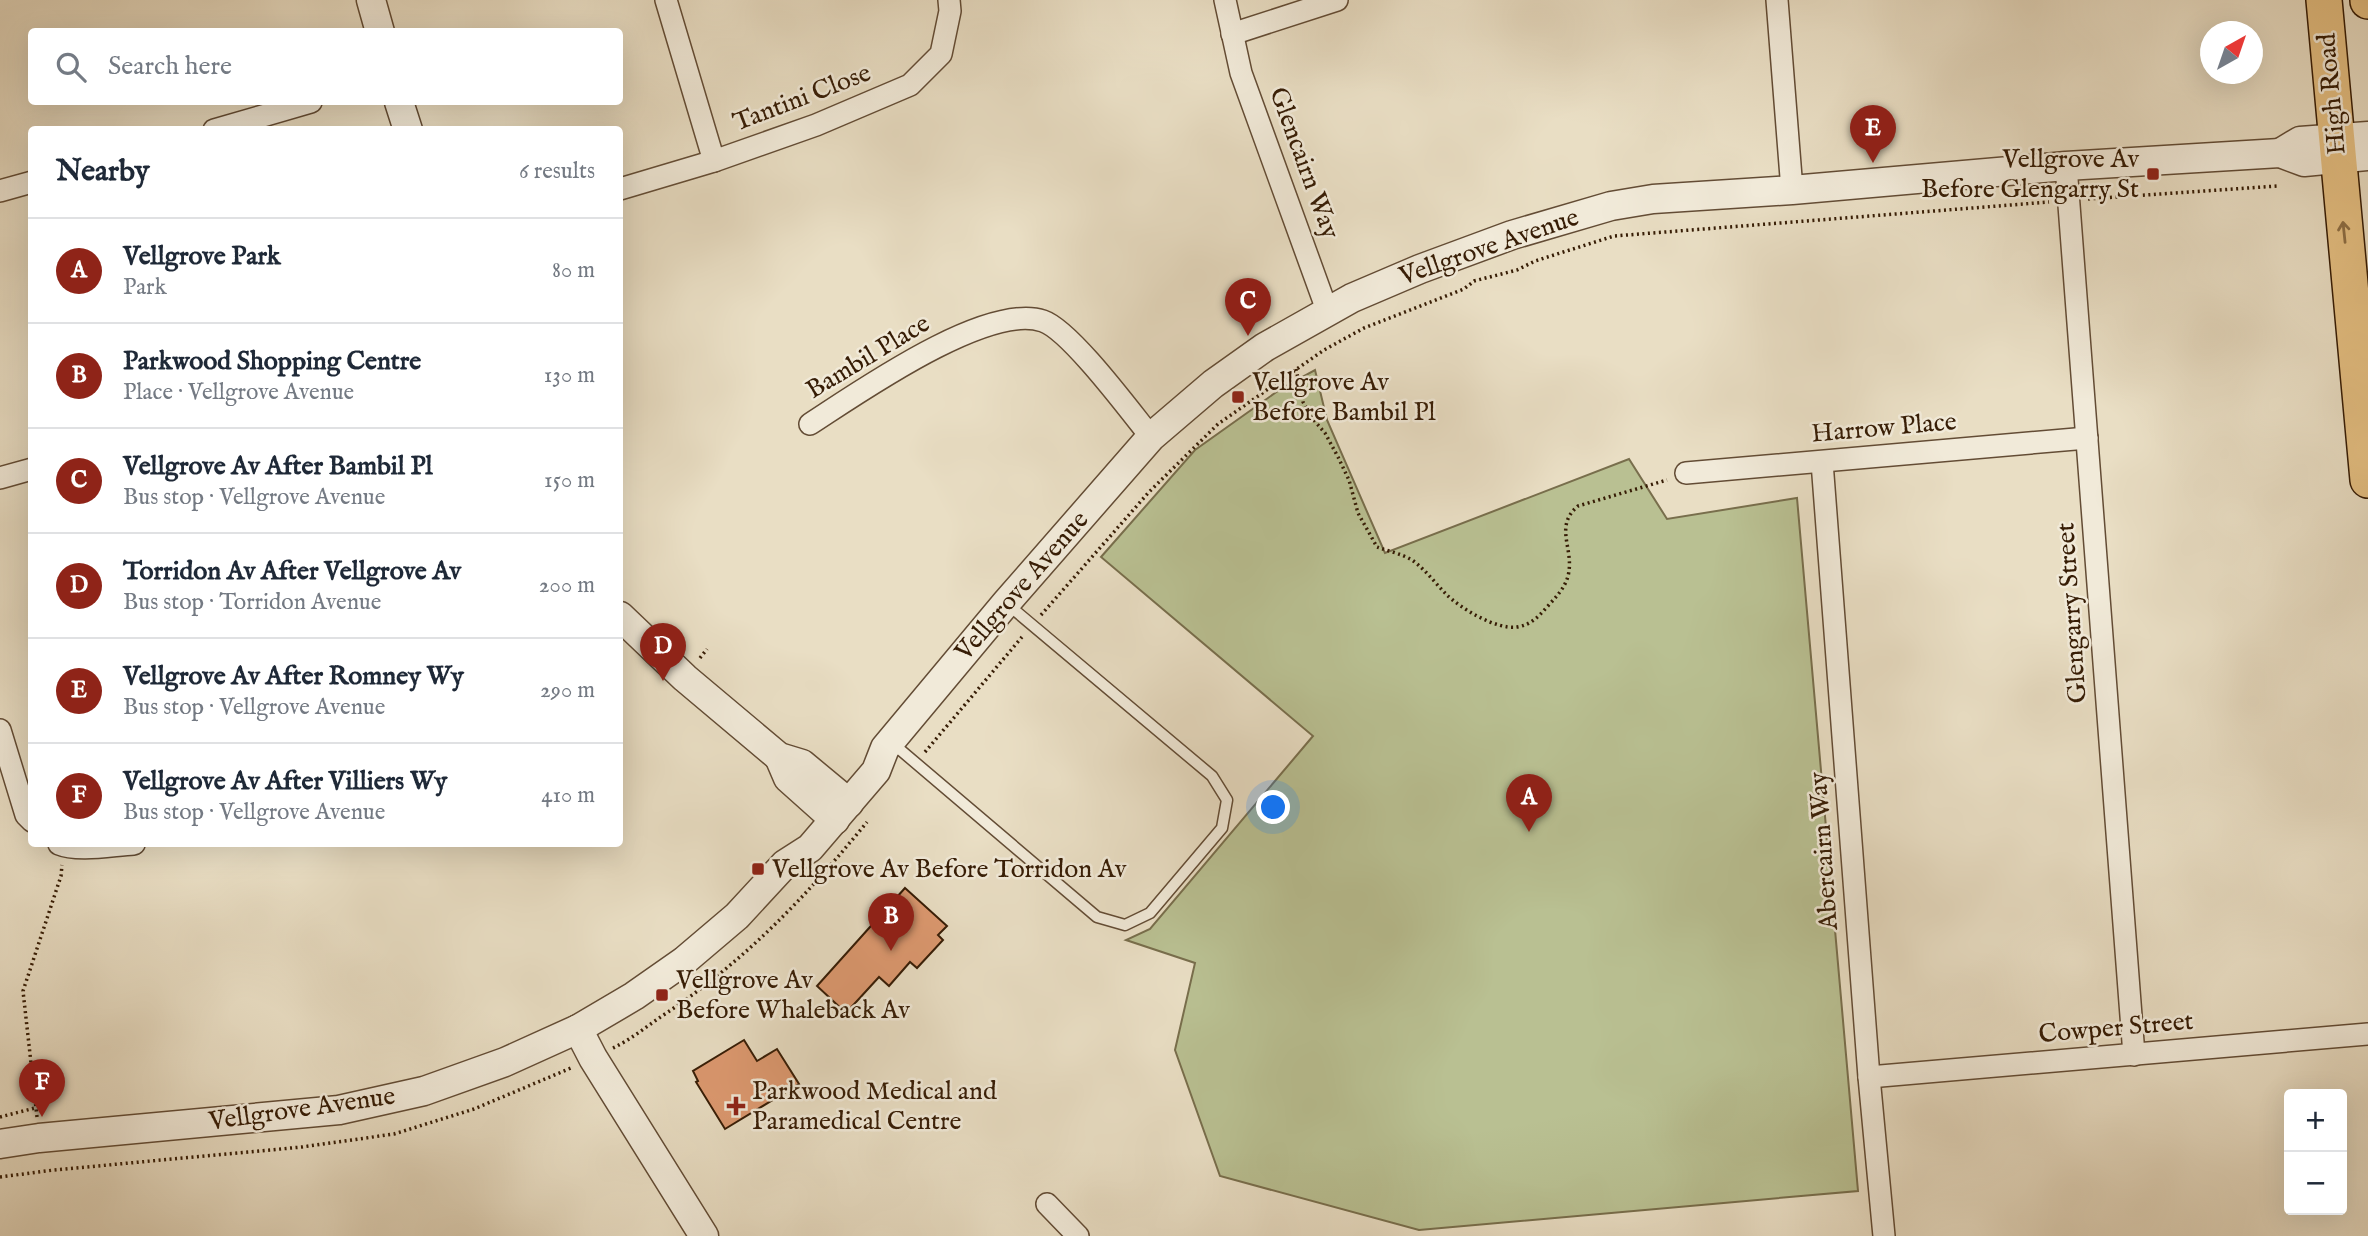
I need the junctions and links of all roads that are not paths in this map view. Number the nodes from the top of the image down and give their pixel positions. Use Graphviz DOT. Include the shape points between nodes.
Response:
graph roads {
  1 [pos="371,0"];
  2 [pos="666,0"];
  3 [pos="949,0"];
  4 [pos="1225,0"];
  5 [pos="1337,0"];
  6 [pos="1777,0"];
  7 [pos="2324,0"];
  8 [pos="379,28"];
  9 [pos="1232,34"];
  10 [pos="301,105"];
  11 [pos="400,105"];
  12 [pos="228,126"];
  13 [pos="407,126"];
  14 [pos="2352,148"];
  15 [pos="714,162"];
  16 [pos="2066,166"];
  17 [pos="28,183"];
  18 [pos="623,188"];
  19 [pos="1792,190"];
  20 [pos="0,191"];
  21 [pos="1327,310"];
  22 [pos="2366,421"];
  23 [pos="810,424"];
  24 [pos="1151,437"];
  25 [pos="2087,438"];
  26 [pos="1822,462"];
  27 [pos="28,470"];
  28 [pos="1686,473"];
  29 [pos="0,478"];
  30 [pos="2368,480"];
  31 [pos="1006,603"];
  32 [pos="623,625"];
  33 [pos="0,730"];
  34 [pos="888,745"];
  35 [pos="842,809"];
  36 [pos="28,817"];
  37 [pos="578,1030"];
  38 [pos="2368,1034"];
  39 [pos="2134,1055"];
  40 [pos="1869,1077"];
  41 [pos="0,1144"];
  42 [pos="1047,1203"];
  43 [pos="704,1236"];
  44 [pos="1077,1236"];
  45 [pos="1884,1236"];
  1 -- 8 [label="street"];
  2 -- 15 [label="street"];
  3 -- 15 [label="street, Tantini Close" via="941,54 910,85"];
  4 -- 9 [label="street, Glencairn Way"];
  5 -- 9 [label="street"];
  6 -- 19 [label="street"];
  7 -- 14 [label="main road, High Road"];
  9 -- 21 [label="street, Glencairn Way" via="1241,73"];
  10 -- 12 [label="street"];
  11 -- 13 [label="street"];
  14 -- 16 [label="street, Vellgrove Avenue" via="2304,162 2280,153"];
  22 -- 14 [label="main road, High Road, one-way"];
  15 -- 18 [label="street, Tantini Close"];
  16 -- 19 [label="street, Vellgrove Avenue"];
  16 -- 25 [label="street, Glengarry Street"];
  17 -- 20 [label="street"];
  19 -- 21 [label="street, Vellgrove Avenue" via="1611,206 1500,239"];
  21 -- 24 [label="street, Vellgrove Avenue" via="1213,384"];
  22 -- 30 [label="main road, High Road"];
  23 -- 24 [label="street, Bambil Place" via="917,356 1016,317 1044,321 1068,337"];
  24 -- 31 [label="street, Vellgrove Avenue"];
  25 -- 26 [label="street, Harrow Place"];
  25 -- 39 [label="street, Glengarry Street"];
  26 -- 28 [label="street, Harrow Place"];
  26 -- 40 [label="street, Abercairn Way"];
  27 -- 29 [label="street"];
  31 -- 34 [label="street, Vellgrove Avenue"];
  31 -- 34 [label="lane" via="1212,776 1227,800 1222,828 1150,913 1125,925 1097,917 916,763"];
  32 -- 35 [label="street" via="779,757 788,778"];
  33 -- 36 [label="street"];
  34 -- 35 [label="street, Vellgrove Avenue" via="876,771"];
  35 -- 37 [label="street, Vellgrove Avenue" via="810,848 785,864 737,916 684,961"];
  37 -- 41 [label="street, Vellgrove Avenue" via="424,1091 339,1110"];
  37 -- 43 [label="street"];
  38 -- 39 [label="street, Cowper Street"];
  39 -- 40 [label="street, Cowper Street"];
  40 -- 45 [label="street, Abercairn Way"];
  42 -- 44 [label="street"];
}
